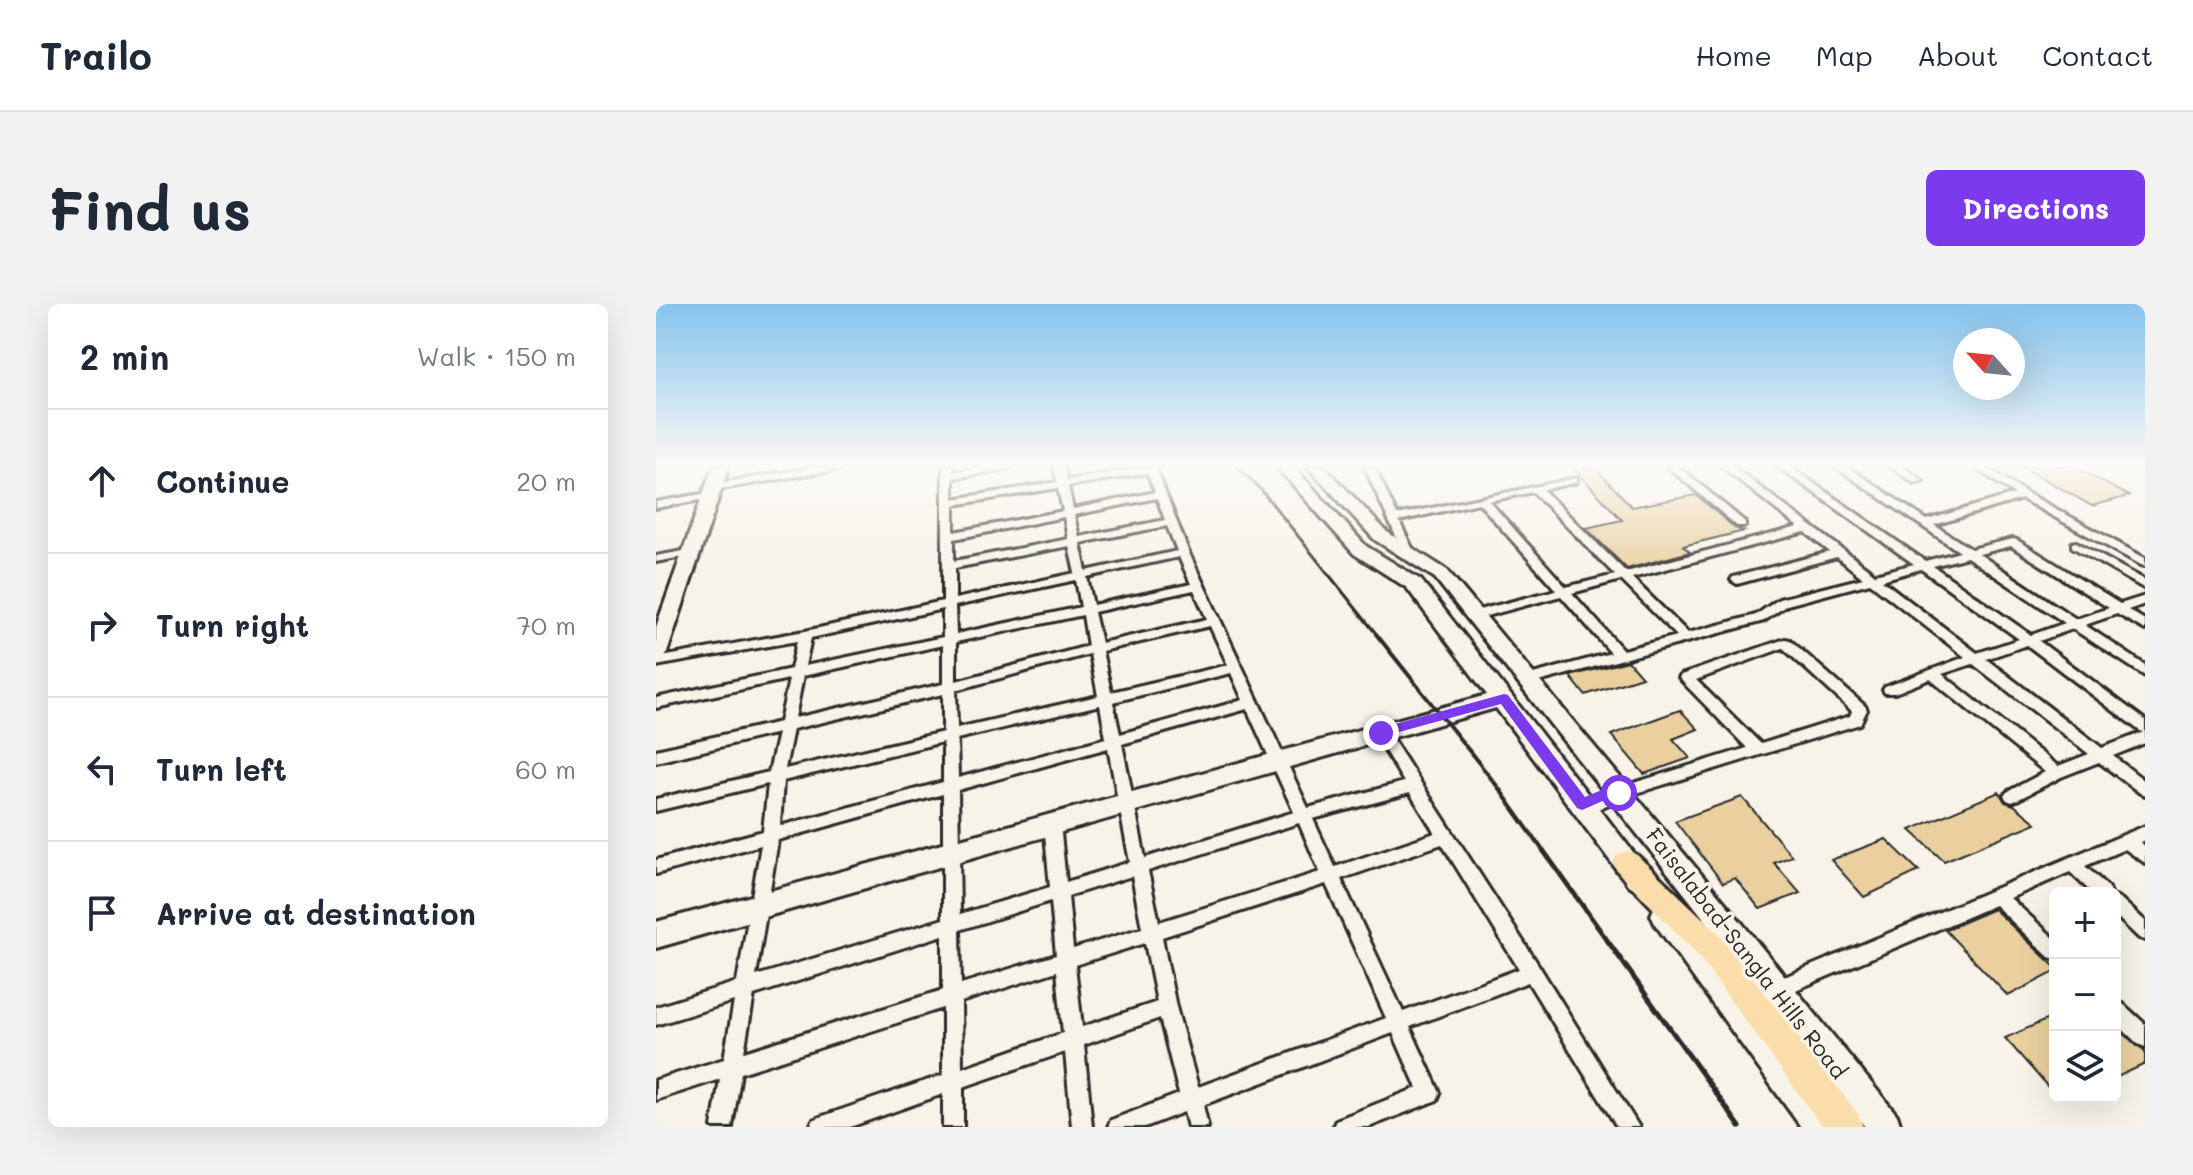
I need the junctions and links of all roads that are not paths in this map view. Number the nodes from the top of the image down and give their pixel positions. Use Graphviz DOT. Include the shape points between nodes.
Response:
graph roads {
  1 [pos="710,504"];
  2 [pos="948,504"];
  3 [pos="1067,504"];
  4 [pos="1108,504"];
  5 [pos="1165,504"];
  6 [pos="1319,504"];
  7 [pos="1351,504"];
  8 [pos="1386,504"];
  9 [pos="1461,504"];
  10 [pos="1486,504"];
  11 [pos="1551,504"];
  12 [pos="1718,504"];
  13 [pos="1777,504"];
  14 [pos="1835,504"];
  15 [pos="1897,504"];
  16 [pos="1992,504"];
  17 [pos="2040,504"];
  18 [pos="1069,512"];
  19 [pos="1393,519"];
  20 [pos="1171,522"];
  21 [pos="1741,524"];
  22 [pos="1926,524"];
  23 [pos="1808,528"];
  24 [pos="948,537"];
  25 [pos="1075,541"];
  26 [pos="2076,545"];
  27 [pos="694,552"];
  28 [pos="1183,553"];
  29 [pos="1841,553"];
  30 [pos="1409,554"];
  31 [pos="1970,554"];
  32 [pos="656,559"];
  33 [pos="2145,563"];
  34 [pos="949,566"];
  35 [pos="1922,567"];
  36 [pos="1082,576"];
  37 [pos="1623,577"];
  38 [pos="1875,579"];
  39 [pos="1737,580"];
  40 [pos="2145,585"];
  41 [pos="1198,586"];
  42 [pos="1563,592"];
  43 [pos="2145,600"];
  44 [pos="949,605"];
  45 [pos="2118,609"];
  46 [pos="1088,610"];
  47 [pos="1475,615"];
  48 [pos="1215,621"];
  49 [pos="2074,624"];
  50 [pos="2145,626"];
  51 [pos="805,635"];
  52 [pos="1492,636"];
  53 [pos="1686,638"];
  54 [pos="2028,639"];
  55 [pos="949,640"];
  56 [pos="1462,644"];
  57 [pos="1096,648"];
  58 [pos="1620,655"];
  59 [pos="656,656"];
  60 [pos="1976,660"];
  61 [pos="656,662"];
  62 [pos="1235,668"];
  63 [pos="2145,671"];
  64 [pos="799,672"];
  65 [pos="1932,673"];
  66 [pos="1527,680"];
  67 [pos="951,687"];
  68 [pos="1890,690"];
  69 [pos="1504,698"];
  70 [pos="1105,700"];
  71 [pos="656,703"];
  72 [pos="1251,703"];
  73 [pos="786,725"];
  74 [pos="2145,727"];
  75 [pos="951,733"];
  76 [pos="1381,733"];
  77 [pos="2145,737"];
  78 [pos="1114,741"];
  79 [pos="1758,750"];
  80 [pos="656,756"];
  81 [pos="2102,756"];
  82 [pos="1277,762"];
  83 [pos="2056,773"];
  84 [pos="776,777"];
  85 [pos="950,786"];
  86 [pos="1413,786"];
  87 [pos="2145,789"];
  88 [pos="1618,791"];
  89 [pos="2012,796"];
  90 [pos="1127,803"];
  91 [pos="656,805"];
  92 [pos="1584,806"];
  93 [pos="1302,816"];
  94 [pos="1052,824"];
  95 [pos="2145,833"];
  96 [pos="771,835"];
  97 [pos="1443,837"];
  98 [pos="2127,841"];
  99 [pos="951,852"];
  100 [pos="2145,856"];
  101 [pos="1627,863"];
  102 [pos="2072,864"];
  103 [pos="1139,866"];
  104 [pos="656,867"];
  105 [pos="1330,876"];
  106 [pos="2097,887"];
  107 [pos="1059,891"];
  108 [pos="1997,896"];
  109 [pos="759,906"];
  110 [pos="2121,910"];
  111 [pos="951,925"];
  112 [pos="1152,932"];
  113 [pos="2145,932"];
  114 [pos="656,935"];
  115 [pos="2049,945"];
  116 [pos="1066,960"];
  117 [pos="1533,972"];
  118 [pos="745,989"];
  119 [pos="1777,989"];
  120 [pos="952,996"];
  121 [pos="1167,1007"];
  122 [pos="2121,1015"];
  123 [pos="656,1016"];
  124 [pos="1398,1022"];
  125 [pos="2145,1037"];
  126 [pos="1074,1039"];
  127 [pos="732,1066"];
  128 [pos="953,1081"];
  129 [pos="656,1090"];
  130 [pos="1191,1100"];
  131 [pos="722,1127"];
  132 [pos="820,1127"];
  133 [pos="953,1127"];
  134 [pos="1082,1127"];
  135 [pos="1118,1127"];
  136 [pos="1198,1127"];
  137 [pos="1343,1127"];
  138 [pos="1629,1127"];
  139 [pos="1821,1127"];
  140 [pos="1845,1127"];
  141 [pos="1885,1127"];
  1 -- 27 [label="main road"];
  2 -- 24 [label="street"];
  3 -- 18 [label="street"];
  4 -- 18 [label="street"];
  5 -- 20 [label="street"];
  6 -- 56 [label="main road, Faisalabad-Sangla Hills Road" via="1360,550 1414,584"];
  7 -- 30 [label="main road, Faisalabad-Sangla Hills Road" via="1381,536"];
  8 -- 19 [label="street"];
  9 -- 19 [label="street"];
  10 -- 42 [label="street"];
  11 -- 37 [label="street"];
  12 -- 21 [label="street"];
  13 -- 23 [label="street"];
  14 -- 35 [label="street"];
  15 -- 22 [label="street"];
  16 -- 22 [label="street"];
  17 -- 33 [label="street"];
  18 -- 24 [label="street"];
  18 -- 25 [label="street"];
  19 -- 30 [label="street"];
  20 -- 25 [label="street"];
  20 -- 28 [label="street"];
  22 -- 31 [label="street"];
  23 -- 29 [label="street"];
  23 -- 37 [label="street"];
  24 -- 34 [label="street"];
  25 -- 34 [label="street"];
  25 -- 36 [label="street"];
  26 -- 40 [label="street"];
  27 -- 32 [label="street"];
  27 -- 59 [label="main road"];
  28 -- 36 [label="street"];
  28 -- 41 [label="street"];
  29 -- 38 [label="street"];
  29 -- 39 [label="street"];
  30 -- 47 [label="main road, Faisalabad-Sangla Hills Road" via="1441,574"];
  31 -- 35 [label="street"];
  31 -- 45 [label="street" via="2013,542"];
  31 -- 49 [label="street"];
  34 -- 44 [label="street"];
  35 -- 38 [label="street"];
  35 -- 54 [label="street"];
  36 -- 44 [label="street"];
  36 -- 46 [label="street"];
  37 -- 42 [label="street"];
  37 -- 53 [label="street"];
  38 -- 53 [label="street" via="1783,602 1760,618"];
  38 -- 60 [label="street"];
  41 -- 46 [label="street"];
  41 -- 48 [label="street"];
  42 -- 47 [label="street"];
  42 -- 58 [label="street"];
  43 -- 45 [label="street"];
  44 -- 51 [label="street"];
  44 -- 55 [label="street"];
  45 -- 49 [label="street"];
  45 -- 50 [label="street"];
  46 -- 55 [label="street"];
  46 -- 57 [label="street"];
  47 -- 52 [label="main road, Faisalabad-Sangla Hills Road"];
  48 -- 57 [label="street"];
  48 -- 62 [label="street"];
  49 -- 54 [label="street"];
  49 -- 63 [label="street"];
  51 -- 61 [label="street"];
  51 -- 64 [label="street"];
  52 -- 56 [label="main road"];
  52 -- 66 [label="main road, Faisalabad-Sangla Hills Road"];
  53 -- 58 [label="street"];
  54 -- 60 [label="street"];
  54 -- 74 [label="street"];
  55 -- 64 [label="street"];
  55 -- 67 [label="street"];
  56 -- 69 [label="main road, Faisalabad-Sangla Hills Road"];
  57 -- 67 [label="street"];
  57 -- 70 [label="street"];
  58 -- 66 [label="street"];
  60 -- 65 [label="street"];
  60 -- 81 [label="street"];
  62 -- 70 [label="street"];
  62 -- 72 [label="street"];
  64 -- 71 [label="street"];
  64 -- 73 [label="street"];
  65 -- 68 [label="street"];
  65 -- 83 [label="street"];
  66 -- 88 [label="main road, Faisalabad-Sangla Hills Road"];
  67 -- 73 [label="street"];
  67 -- 75 [label="street"];
  69 -- 76 [label="main road"];
  69 -- 92 [label="main road, Faisalabad-Sangla Hills Road"];
  70 -- 75 [label="street"];
  70 -- 78 [label="street"];
  72 -- 78 [label="street"];
  72 -- 82 [label="street"];
  73 -- 80 [label="street"];
  73 -- 84 [label="street"];
  75 -- 84 [label="street"];
  75 -- 85 [label="street"];
  76 -- 82 [label="main road"];
  76 -- 86 [label="street"];
  77 -- 81 [label="street"];
  78 -- 85 [label="street"];
  78 -- 90 [label="street"];
  79 -- 79 [label="street" via="1855,720 1860,710 1785,643 1686,678"];
  79 -- 88 [label="street"];
  81 -- 83 [label="street"];
  81 -- 87 [label="street"];
  82 -- 90 [label="main road"];
  82 -- 93 [label="street"];
  83 -- 89 [label="street"];
  84 -- 91 [label="street"];
  84 -- 96 [label="street"];
  85 -- 96 [label="street"];
  85 -- 99 [label="street"];
  86 -- 93 [label="street"];
  86 -- 97 [label="street"];
  88 -- 92 [label="main road"];
  88 -- 119 [label="main road, Faisalabad-Sangla Hills Road"];
  90 -- 94 [label="main road"];
  90 -- 103 [label="street"];
  92 -- 101 [label="main road, Faisalabad-Sangla Hills Road"];
  93 -- 103 [label="street"];
  93 -- 105 [label="street"];
  94 -- 99 [label="main road"];
  94 -- 107 [label="street"];
  95 -- 98 [label="street"];
  96 -- 104 [label="street"];
  96 -- 109 [label="street"];
  97 -- 105 [label="street"];
  97 -- 117 [label="street"];
  98 -- 100 [label="street"];
  98 -- 102 [label="street"];
  99 -- 109 [label="main road"];
  99 -- 111 [label="street"];
  101 -- 139 [label="main road, Faisalabad-Sangla Hills Road"];
  101 -- 140 [label="main road" via="1707,943"];
  102 -- 106 [label="street"];
  102 -- 108 [label="street"];
  103 -- 107 [label="street"];
  103 -- 112 [label="street"];
  105 -- 112 [label="street"];
  105 -- 124 [label="street"];
  107 -- 111 [label="street"];
  107 -- 116 [label="street"];
  108 -- 115 [label="street"];
  108 -- 119 [label="street"];
  109 -- 114 [label="main road"];
  109 -- 118 [label="street"];
  110 -- 113 [label="street"];
  111 -- 118 [label="street"];
  111 -- 120 [label="street"];
  112 -- 116 [label="street"];
  112 -- 121 [label="street"];
  116 -- 120 [label="street"];
  116 -- 126 [label="street"];
  117 -- 124 [label="street"];
  117 -- 138 [label="street"];
  118 -- 123 [label="street"];
  118 -- 127 [label="street"];
  119 -- 141 [label="main road, Faisalabad-Sangla Hills Road"];
  120 -- 127 [label="street"];
  120 -- 128 [label="street"];
  121 -- 126 [label="street"];
  121 -- 130 [label="street"];
  122 -- 125 [label="street"];
  124 -- 130 [label="street"];
  124 -- 137 [label="street" via="1430,1093"];
  126 -- 128 [label="street"];
  126 -- 134 [label="street"];
  127 -- 129 [label="street"];
  127 -- 131 [label="street"];
  128 -- 132 [label="street"];
  128 -- 133 [label="street"];
  130 -- 135 [label="street"];
  130 -- 136 [label="street"];
}
